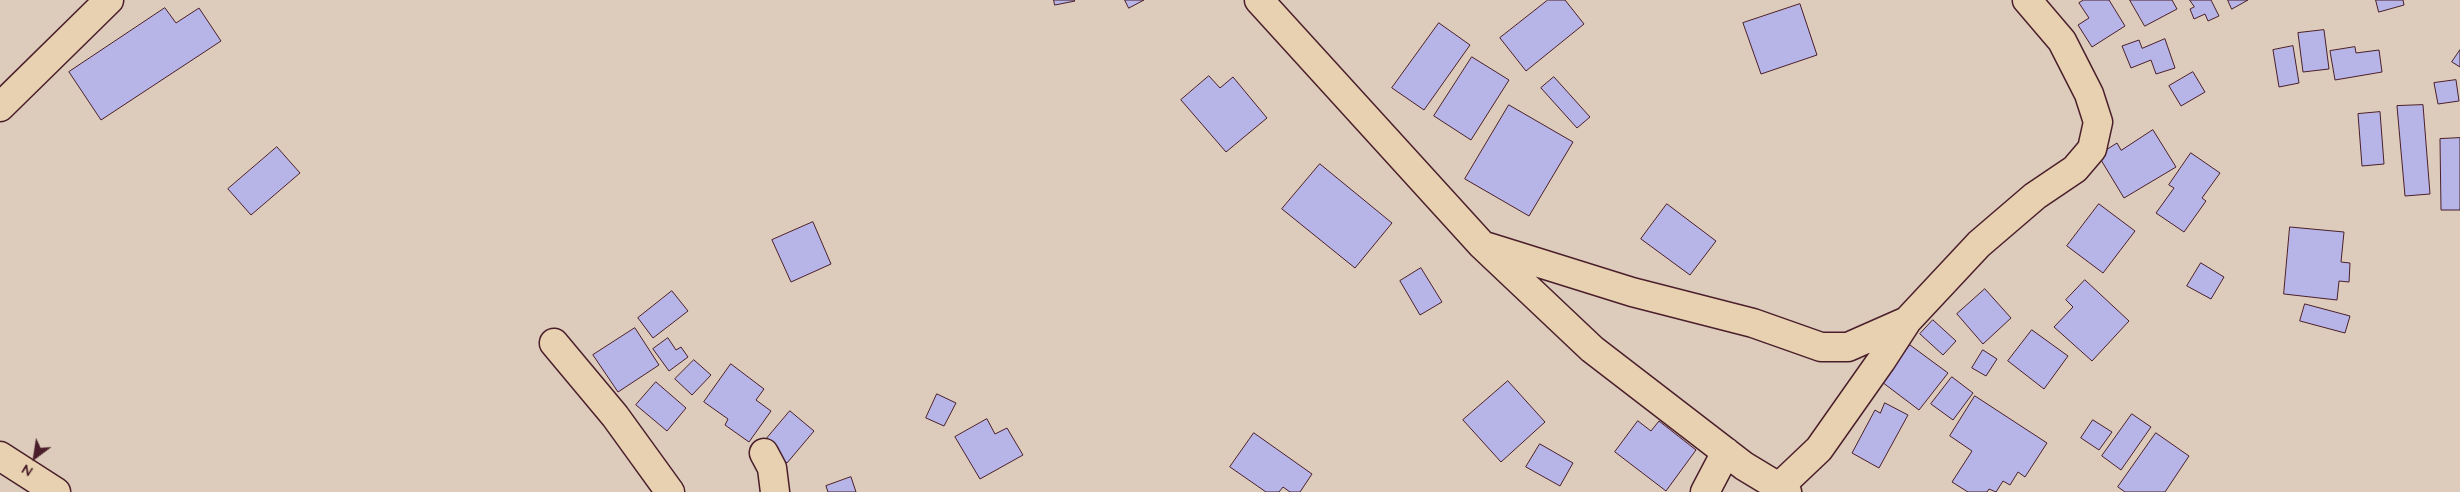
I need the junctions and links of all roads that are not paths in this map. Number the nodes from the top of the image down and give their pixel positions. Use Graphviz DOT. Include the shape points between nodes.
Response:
graph roads {
  1 [pos="108,0"];
  2 [pos="1259,0"];
  3 [pos="2027,0"];
  4 [pos="0,107"];
  5 [pos="1482,245"];
  6 [pos="1907,321"];
  7 [pos="554,344"];
  8 [pos="1726,452"];
  9 [pos="764,453"];
  10 [pos="0,456"];
  11 [pos="1783,489"];
  12 [pos="56,492"];
  13 [pos="670,492"];
  14 [pos="775,492"];
  15 [pos="1706,492"];
  1 -- 4 [label="street"];
  2 -- 5 [label="street"];
  3 -- 6 [label="street" via="2062,41 2089,94 2098,122 2092,149 2074,169 2035,196 1979,244"];
  5 -- 6 [label="street" via="1632,292 1753,323 1821,347 1848,347"];
  5 -- 8 [label="street" via="1592,349"];
  6 -- 11 [label="street" via="1819,449"];
  7 -- 13 [label="street" via="615,416"];
  8 -- 11 [label="street"];
  8 -- 15 [label="street"];
  9 -- 14 [label="street" via="772,468"];
  10 -- 12 [label="street"];
}
